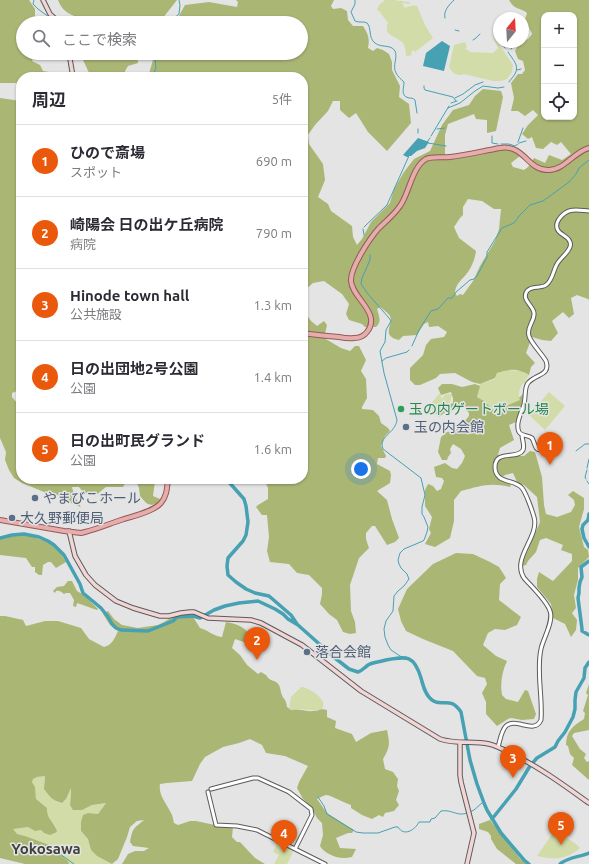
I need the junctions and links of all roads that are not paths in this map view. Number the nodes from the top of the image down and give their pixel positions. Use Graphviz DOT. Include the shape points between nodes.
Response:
graph roads {
  1 [pos="43,0"];
  2 [pos="52,16"];
  3 [pos="71,60"];
  4 [pos="72,72"];
  5 [pos="589,148"];
  6 [pos="589,211"];
  7 [pos="308,333"];
  8 [pos="522,435"];
  9 [pos="548,448"];
  10 [pos="168,484"];
  11 [pos="0,520"];
  12 [pos="69,531"];
  13 [pos="461,743"];
  14 [pos="498,747"];
  15 [pos="589,803"];
  16 [pos="295,849"];
  17 [pos="325,864"];
  18 [pos="467,864"];
  1 -- 2 [label="main road"];
  3 -- 4 [label="main road"];
  5 -- 7 [label="main road" via="576,154 558,168 550,170 536,168 517,150 508,147 424,161 417,169 402,204 375,233 352,271 351,284 371,318 368,330 362,336 354,338"];
  6 -- 8 [label="street" via="569,210 558,220 557,229 569,240 568,252 557,264 548,283 531,288 525,294 534,314 528,335 548,365 544,373 527,384 518,427"];
  8 -- 9 [label="street" via="530,436 537,449"];
  8 -- 14 [label="street" via="522,452 499,458 496,472 503,479 521,487 526,494 535,522 520,571 547,605 551,616 539,657 541,720 535,726 507,726"];
  10 -- 12 [label="main road" via="164,497 154,508 87,532"];
  11 -- 12 [label="main road"];
  12 -- 13 [label="main road" via="75,556 84,573 95,586 113,599 126,606 160,616 186,612 214,619 265,624 302,645 351,684 387,707 440,739"];
  13 -- 14 [label="main road" via="484,743"];
  13 -- 18 [label="main road" via="461,782 474,833"];
  14 -- 15 [label="main road" via="534,765"];
  16 -- 16 [label="street" via="261,832 216,824 210,790 256,778 291,794 311,809 312,815"];
  16 -- 17 [label="street"];
}
